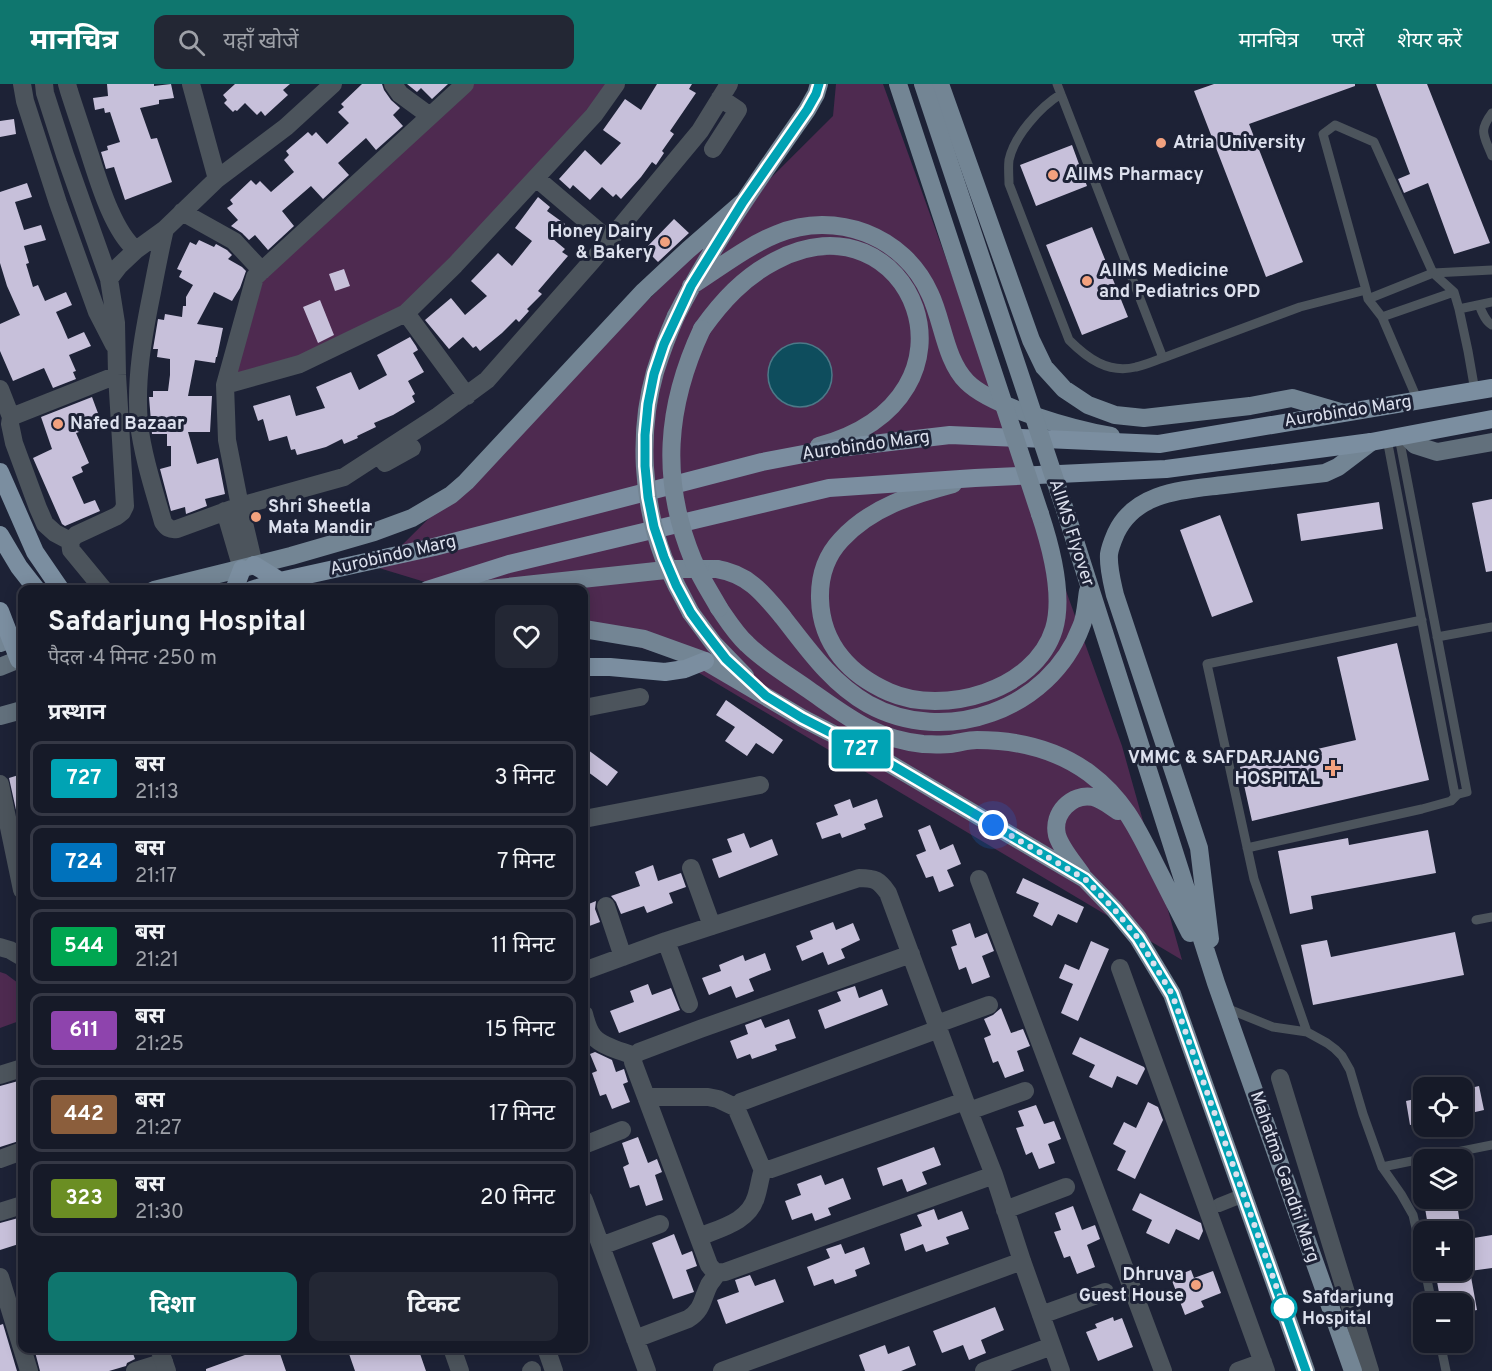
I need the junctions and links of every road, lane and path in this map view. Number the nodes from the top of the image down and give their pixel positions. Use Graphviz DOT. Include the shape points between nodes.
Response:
graph roads {
  1 [pos="22,84"];
  2 [pos="44,84"];
  3 [pos="67,84"];
  4 [pos="191,84"];
  5 [pos="333,84"];
  6 [pos="393,84"];
  7 [pos="465,84"];
  8 [pos="616,84"];
  9 [pos="819,84"];
  10 [pos="898,84"];
  11 [pos="923,84"];
  12 [pos="940,84"];
  13 [pos="1057,84"];
  14 [pos="724,91"];
  15 [pos="1060,94"];
  16 [pos="1492,112"];
  17 [pos="429,116"];
  18 [pos="712,149"];
  19 [pos="1492,156"];
  20 [pos="536,178"];
  21 [pos="217,179"];
  22 [pos="743,202"];
  23 [pos="182,212"];
  24 [pos="165,230"];
  25 [pos="609,240"];
  26 [pos="136,250"];
  27 [pos="1492,270"];
  28 [pos="262,271"];
  29 [pos="1433,273"];
  30 [pos="109,279"];
  31 [pos="691,286"];
  32 [pos="1454,292"];
  33 [pos="1367,294"];
  34 [pos="1492,302"];
  35 [pos="1479,305"];
  36 [pos="1459,309"];
  37 [pos="406,313"];
  38 [pos="1382,317"];
  39 [pos="1492,325"];
  40 [pos="116,350"];
  41 [pos="1163,358"];
  42 [pos="117,375"];
  43 [pos="225,385"];
  44 [pos="0,389"];
  45 [pos="1483,389"];
  46 [pos="467,396"];
  47 [pos="1418,401"];
  48 [pos="1340,412"];
  49 [pos="11,417"];
  50 [pos="1492,419"];
  51 [pos="1391,439"];
  52 [pos="1492,442"];
  53 [pos="1159,444"];
  54 [pos="412,448"];
  55 [pos="378,455"];
  56 [pos="762,462"];
  57 [pos="0,472"];
  58 [pos="975,478"];
  59 [pos="232,509"];
  60 [pos="0,535"];
  61 [pos="70,541"];
  62 [pos="248,567"];
  63 [pos="280,581"];
  64 [pos="33,585"];
  65 [pos="57,585"];
  66 [pos="100,585"];
  67 [pos="174,585"];
  68 [pos="237,585"];
  69 [pos="267,585"];
  70 [pos="443,585"];
  71 [pos="524,585"];
  72 [pos="1089,586"];
  73 [pos="0,611"];
  74 [pos="1422,620"];
  75 [pos="1492,627"];
  76 [pos="588,630"];
  77 [pos="1437,637"];
  78 [pos="11,639"];
  79 [pos="18,653"];
  80 [pos="18,660"];
  81 [pos="705,661"];
  82 [pos="0,667"];
  83 [pos="588,667"];
  84 [pos="766,696"];
  85 [pos="640,697"];
  86 [pos="588,707"];
  87 [pos="18,711"];
  88 [pos="0,716"];
  89 [pos="0,784"];
  90 [pos="760,786"];
  91 [pos="1458,794"];
  92 [pos="588,818"];
  93 [pos="1135,824"];
  94 [pos="1247,848"];
  95 [pos="691,868"];
  96 [pos="18,871"];
  97 [pos="978,879"];
  98 [pos="1085,879"];
  99 [pos="606,906"];
  100 [pos="1492,917"];
  101 [pos="1476,920"];
  102 [pos="712,926"];
  103 [pos="666,941"];
  104 [pos="0,947"];
  105 [pos="911,954"];
  106 [pos="18,955"];
  107 [pos="623,957"];
  108 [pos="1120,968"];
  109 [pos="588,970"];
  110 [pos="1216,983"];
  111 [pos="689,1004"];
  112 [pos="989,1005"];
  113 [pos="1224,1006"];
  114 [pos="938,1026"];
  115 [pos="1307,1032"];
  116 [pos="589,1039"];
  117 [pos="634,1056"];
  118 [pos="18,1069"];
  119 [pos="0,1075"];
  120 [pos="1280,1078"];
  121 [pos="1025,1091"];
  122 [pos="646,1097"];
  123 [pos="967,1106"];
  124 [pos="737,1108"];
  125 [pos="622,1130"];
  126 [pos="588,1143"];
  127 [pos="1492,1145"];
  128 [pos="18,1152"];
  129 [pos="0,1159"];
  130 [pos="1382,1167"];
  131 [pos="763,1169"];
  132 [pos="994,1175"];
  133 [pos="1066,1187"];
  134 [pos="1244,1195"];
  135 [pos="18,1205"];
  136 [pos="1219,1205"];
  137 [pos="1005,1210"];
  138 [pos="588,1211"];
  139 [pos="0,1212"];
  140 [pos="1414,1221"];
  141 [pos="660,1224"];
  142 [pos="699,1237"];
  143 [pos="601,1246"];
  144 [pos="1022,1261"];
  145 [pos="717,1273"];
  146 [pos="0,1277"];
  147 [pos="1105,1292"];
  148 [pos="9,1295"];
  149 [pos="1041,1315"];
  150 [pos="12,1328"];
  151 [pos="635,1339"];
  152 [pos="18,1343"];
  153 [pos="1052,1346"];
  154 [pos="22,1353"];
  155 [pos="454,1353"];
  156 [pos="548,1353"];
  157 [pos="1442,1353"];
  158 [pos="163,1360"];
  159 [pos="1265,1366"];
  160 [pos="140,1370"];
  161 [pos="29,1371"];
  162 [pos="460,1371"];
  163 [pos="554,1371"];
  164 [pos="647,1371"];
  165 [pos="722,1371"];
  166 [pos="984,1371"];
  167 [pos="1061,1371"];
  168 [pos="1163,1371"];
  169 [pos="1238,1371"];
  170 [pos="1306,1371"];
  171 [pos="1353,1371"];
  172 [pos="1370,1371"];
  173 [pos="1446,1371"];
  1 -- 40 [label="street" via="58,203 97,312"];
  2 -- 30 [label="street"];
  3 -- 26 [label="street" via="110,211"];
  4 -- 21 [label="street"];
  5 -- 21 [label="street" via="286,127"];
  6 -- 17 [label="street"];
  7 -- 17 [label="street"];
  8 -- 20 [label="street" via="594,115"];
  9 -- 22 [label="main road" via="807,110"];
  10 -- 58 [label="main road, bridge" via="1049,542 1057,614 1043,653 1004,684 982,694 952,700 921,700 891,693 851,668 834,647 823,623 820,595 826,566 840,541 880,509"];
  11 -- 72 [label="main road, AIIMS Flyover, bridge"];
  12 -- 48 [label="main road" via="1031,340 1044,367 1064,388 1088,405 1115,415 1144,418 1292,398"];
  13 -- 15 [label="lane"];
  14 -- 18 [label="street" via="738,110"];
  14 -- 25 [label="street" via="700,131"];
  15 -- 41 [label="lane"];
  15 -- 41 [label="lane" via="1032,119 1015,144 1009,184 1069,340 1102,366 1135,368"];
  16 -- 19 [label="lane" via="1483,131"];
  17 -- 28 [label="street"];
  20 -- 25 [label="street"];
  20 -- 37 [label="street"];
  21 -- 23 [label="street"];
  22 -- 31 [label="main road"];
  22 -- 62 [label="main road" via="644,291 451,495 412,518 374,532"];
  23 -- 24 [label="street"];
  23 -- 28 [label="street" via="234,241"];
  24 -- 26 [label="street"];
  24 -- 59 [label="street" via="139,370 142,442 163,522 168,528 177,529"];
  25 -- 46 [label="street" via="487,380"];
  26 -- 30 [label="street"];
  27 -- 29 [label="lane"];
  28 -- 43 [label="street" via="255,277"];
  29 -- 32 [label="lane"];
  29 -- 33 [label="lane"];
  29 -- 33 [label="lane" via="1374,142 1335,125 1323,134"];
  30 -- 40 [label="street"];
  31 -- 53 [label="main road" via="758,243 788,230 825,224 864,231 888,243 917,271 930,294 952,360 973,388 1016,409 1086,432"];
  31 -- 84 [label="main road, bridge" via="654,374 645,435 648,497 664,557 691,613 726,659"];
  32 -- 36 [label="lane"];
  32 -- 38 [label="lane"];
  33 -- 38 [label="lane"];
  33 -- 41 [label="lane" via="1300,307"];
  34 -- 35 [label="lane"];
  35 -- 36 [label="lane"];
  35 -- 39 [label="lane"];
  36 -- 45 [label="lane"];
  37 -- 43 [label="street" via="300,364"];
  37 -- 46 [label="street"];
  38 -- 47 [label="lane"];
  40 -- 42 [label="street"];
  42 -- 49 [label="street"];
  42 -- 61 [label="street" via="125,506 117,516"];
  43 -- 59 [label="street"];
  44 -- 49 [label="street"];
  45 -- 47 [label="highway, Aurobindo Marg"];
  46 -- 55 [label="street"];
  47 -- 48 [label="highway, Aurobindo Marg"];
  48 -- 53 [label="highway, Aurobindo Marg"];
  49 -- 61 [label="street" via="14,443 45,524"];
  50 -- 51 [label="highway, Aurobindo Marg"];
  51 -- 52 [label="main road" via="1437,452"];
  51 -- 58 [label="highway, Aurobindo Marg" via="1166,469"];
  51 -- 74 [label="lane"];
  51 -- 77 [label="lane"];
  51 -- 110 [label="main road" via="1325,473 1181,490 1156,497 1132,511 1112,542 1109,554 1115,595 1199,848"];
  53 -- 56 [label="highway, Aurobindo Marg" via="950,435 830,449"];
  54 -- 55 [label="street" via="383,464"];
  55 -- 59 [label="street" via="344,477"];
  56 -- 63 [label="highway, Aurobindo Marg" via="434,547"];
  56 -- 93 [label="main road, bridge" via="858,431 886,412 909,383 920,350 913,303 902,282 875,259 854,249 831,245 785,255 747,279 702,329 680,387 671,457 677,510 694,561 719,608 745,643 851,720 898,740 924,744 992,741 1047,751 1088,773 1122,805"];
  57 -- 65 [label="highway" via="35,552"];
  58 -- 70 [label="highway, Aurobindo Marg" via="829,488 509,564"];
  59 -- 62 [label="street"];
  60 -- 64 [label="highway"];
  61 -- 66 [label="street" via="71,550"];
  62 -- 63 [label="highway"];
  62 -- 67 [label="main road"];
  62 -- 68 [label="highway"];
  63 -- 69 [label="highway, Aurobindo Marg"];
  71 -- 72 [label="main road, bridge" via="675,568 733,572 768,599 832,677 854,695 904,718 940,722 994,713 1041,684 1065,657 1082,624"];
  72 -- 110 [label="main road, AIIMS Flyover"];
  73 -- 78 [label="highway"];
  74 -- 91 [label="lane" via="1455,795"];
  74 -- 94 [label="lane" via="1207,664"];
  75 -- 77 [label="lane"];
  76 -- 81 [label="main road" via="644,639"];
  77 -- 91 [label="lane" via="1467,792"];
  78 -- 79 [label="highway"];
  80 -- 82 [label="main road"];
  81 -- 83 [label="highway" via="665,672"];
  81 -- 84 [label="main road"];
  84 -- 98 [label="main road"];
  85 -- 86 [label="street"];
  87 -- 88 [label="main road"];
  89 -- 96 [label="street"];
  90 -- 92 [label="street"];
  91 -- 94 [label="lane" via="1451,801 1422,809"];
  93 -- 98 [label="main road" via="1093,797 1078,798 1065,806 1058,819 1057,834"];
  93 -- 110 [label="main road"];
  94 -- 115 [label="lane"];
  95 -- 102 [label="street"];
  97 -- 168 [label="street"];
  98 -- 134 [label="main road" via="1138,938 1172,994"];
  99 -- 107 [label="street"];
  100 -- 101 [label="lane"];
  102 -- 103 [label="street"];
  102 -- 105 [label="street" via="851,880 872,878 888,893"];
  103 -- 107 [label="street"];
  103 -- 111 [label="street"];
  104 -- 106 [label="street"];
  105 -- 114 [label="street"];
  105 -- 117 [label="street"];
  107 -- 109 [label="street"];
  108 -- 159 [label="street"];
  110 -- 113 [label="main road, Mahatma Gandhi Marg"];
  112 -- 114 [label="street"];
  113 -- 115 [label="lane" via="1273,1028"];
  113 -- 171 [label="main road, Mahatma Gandhi Marg" via="1288,1163"];
  114 -- 123 [label="street"];
  114 -- 124 [label="street" via="741,1102"];
  115 -- 130 [label="lane" via="1327,1042 1350,1070"];
  116 -- 117 [label="street"];
  117 -- 122 [label="street"];
  118 -- 119 [label="street"];
  120 -- 172 [label="street"];
  121 -- 123 [label="street"];
  122 -- 124 [label="street" via="708,1097"];
  122 -- 142 [label="street"];
  123 -- 131 [label="street"];
  123 -- 132 [label="street"];
  124 -- 131 [label="street"];
  125 -- 126 [label="street"];
  127 -- 130 [label="lane"];
  128 -- 129 [label="street"];
  130 -- 140 [label="lane"];
  131 -- 142 [label="street" via="747,1215"];
  132 -- 137 [label="street"];
  132 -- 145 [label="street"];
  133 -- 137 [label="street"];
  134 -- 136 [label="street"];
  134 -- 170 [label="main road"];
  135 -- 139 [label="street"];
  137 -- 144 [label="street"];
  138 -- 143 [label="street"];
  141 -- 143 [label="street"];
  142 -- 145 [label="street" via="709,1265"];
  143 -- 151 [label="street"];
  144 -- 149 [label="street"];
  144 -- 165 [label="street"];
  145 -- 151 [label="street" via="696,1314"];
  146 -- 148 [label="street"];
  147 -- 149 [label="street"];
  148 -- 150 [label="street"];
  149 -- 153 [label="street"];
  150 -- 152 [label="street"];
  151 -- 164 [label="street"];
  153 -- 166 [label="street"];
  153 -- 167 [label="street"];
  154 -- 161 [label="street"];
  155 -- 162 [label="street"];
  156 -- 163 [label="street"];
  157 -- 173 [label="lane"];
  158 -- 160 [label="street"];
  159 -- 169 [label="street"];
}
